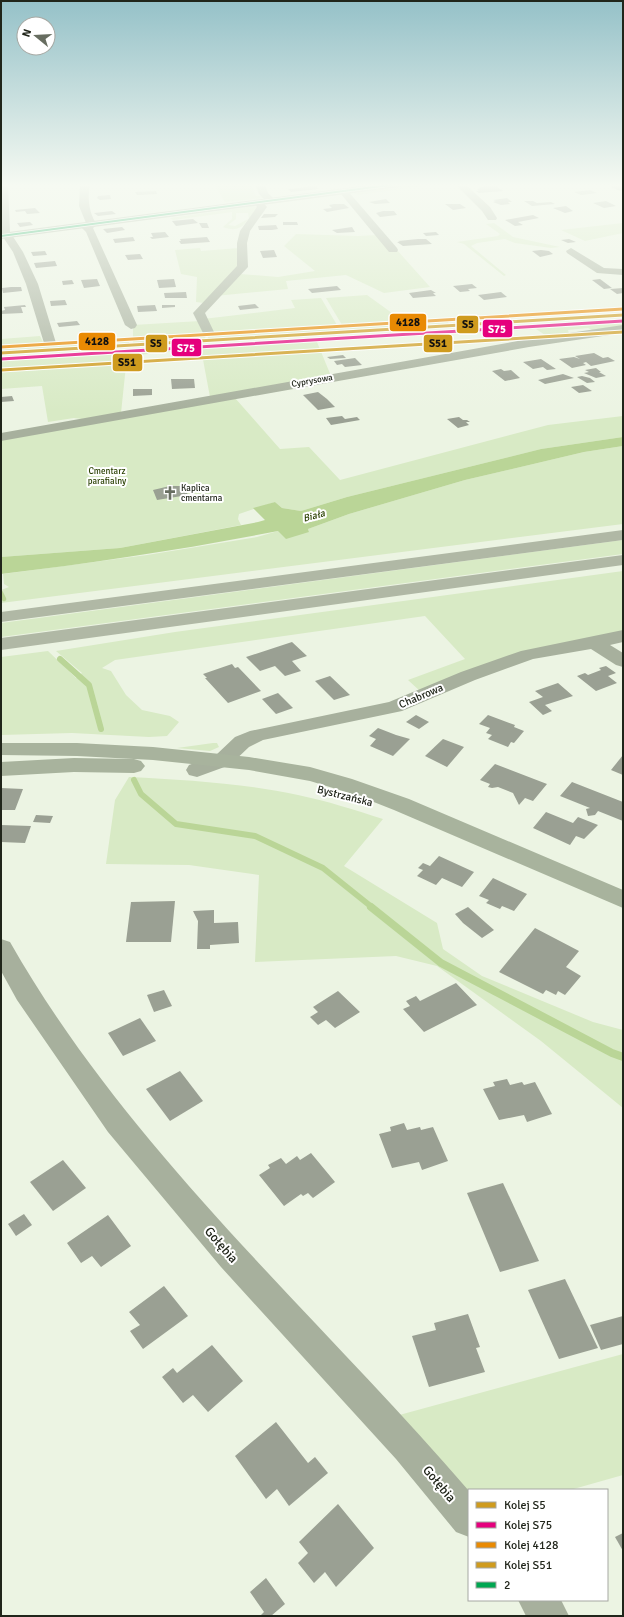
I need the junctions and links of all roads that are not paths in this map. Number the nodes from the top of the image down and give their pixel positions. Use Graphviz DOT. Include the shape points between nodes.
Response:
graph roads {
  1 [pos="21,259"];
  2 [pos="103,259"];
  3 [pos="244,259"];
  4 [pos="583,259"];
  5 [pos="623,272"];
  6 [pos="131,325"];
  7 [pos="623,329"];
  8 [pos="208,332"];
  9 [pos="50,343"];
  10 [pos="1,437"];
  11 [pos="623,535"];
  12 [pos="623,560"];
  13 [pos="1,617"];
  14 [pos="623,636"];
  15 [pos="594,643"];
  16 [pos="1,644"];
  17 [pos="623,661"];
  18 [pos="1,749"];
  19 [pos="222,760"];
  20 [pos="1,769"];
  21 [pos="197,770"];
  22 [pos="487,842"];
  23 [pos="623,900"];
  24 [pos="1,948"];
  25 [pos="468,1519"];
  26 [pos="538,1601"];
  27 [pos="550,1616"];
  1 -- 9 [label="street" via="32,284"];
  2 -- 6 [label="street"];
  3 -- 8 [label="street" via="242,267 199,313"];
  4 -- 5 [label="street" via="598,270"];
  7 -- 10 [label="street, Cyprysowa" via="529,342"];
  11 -- 13 [label="highway"];
  12 -- 16 [label="highway"];
  14 -- 15 [label="street, Chabrowa"];
  15 -- 17 [label="street"];
  15 -- 19 [label="street, Chabrowa" via="528,655 468,676 395,707 257,735 242,742"];
  18 -- 19 [label="main road, Bystrzańska" via="129,752"];
  19 -- 21 [label="street, Bystrzańska"];
  19 -- 22 [label="main road, Bystrzańska" via="326,778 390,800"];
  20 -- 21 [label="main road, Bystrzańska" via="74,765"];
  21 -- 22 [label="main road, Bystrzańska" via="287,782 330,791"];
  22 -- 23 [label="main road, Bystrzańska"];
  24 -- 25 [label="street, Gołębia" via="26,994 118,1124 232,1257 408,1447"];
  26 -- 27 [label="street"];
}
